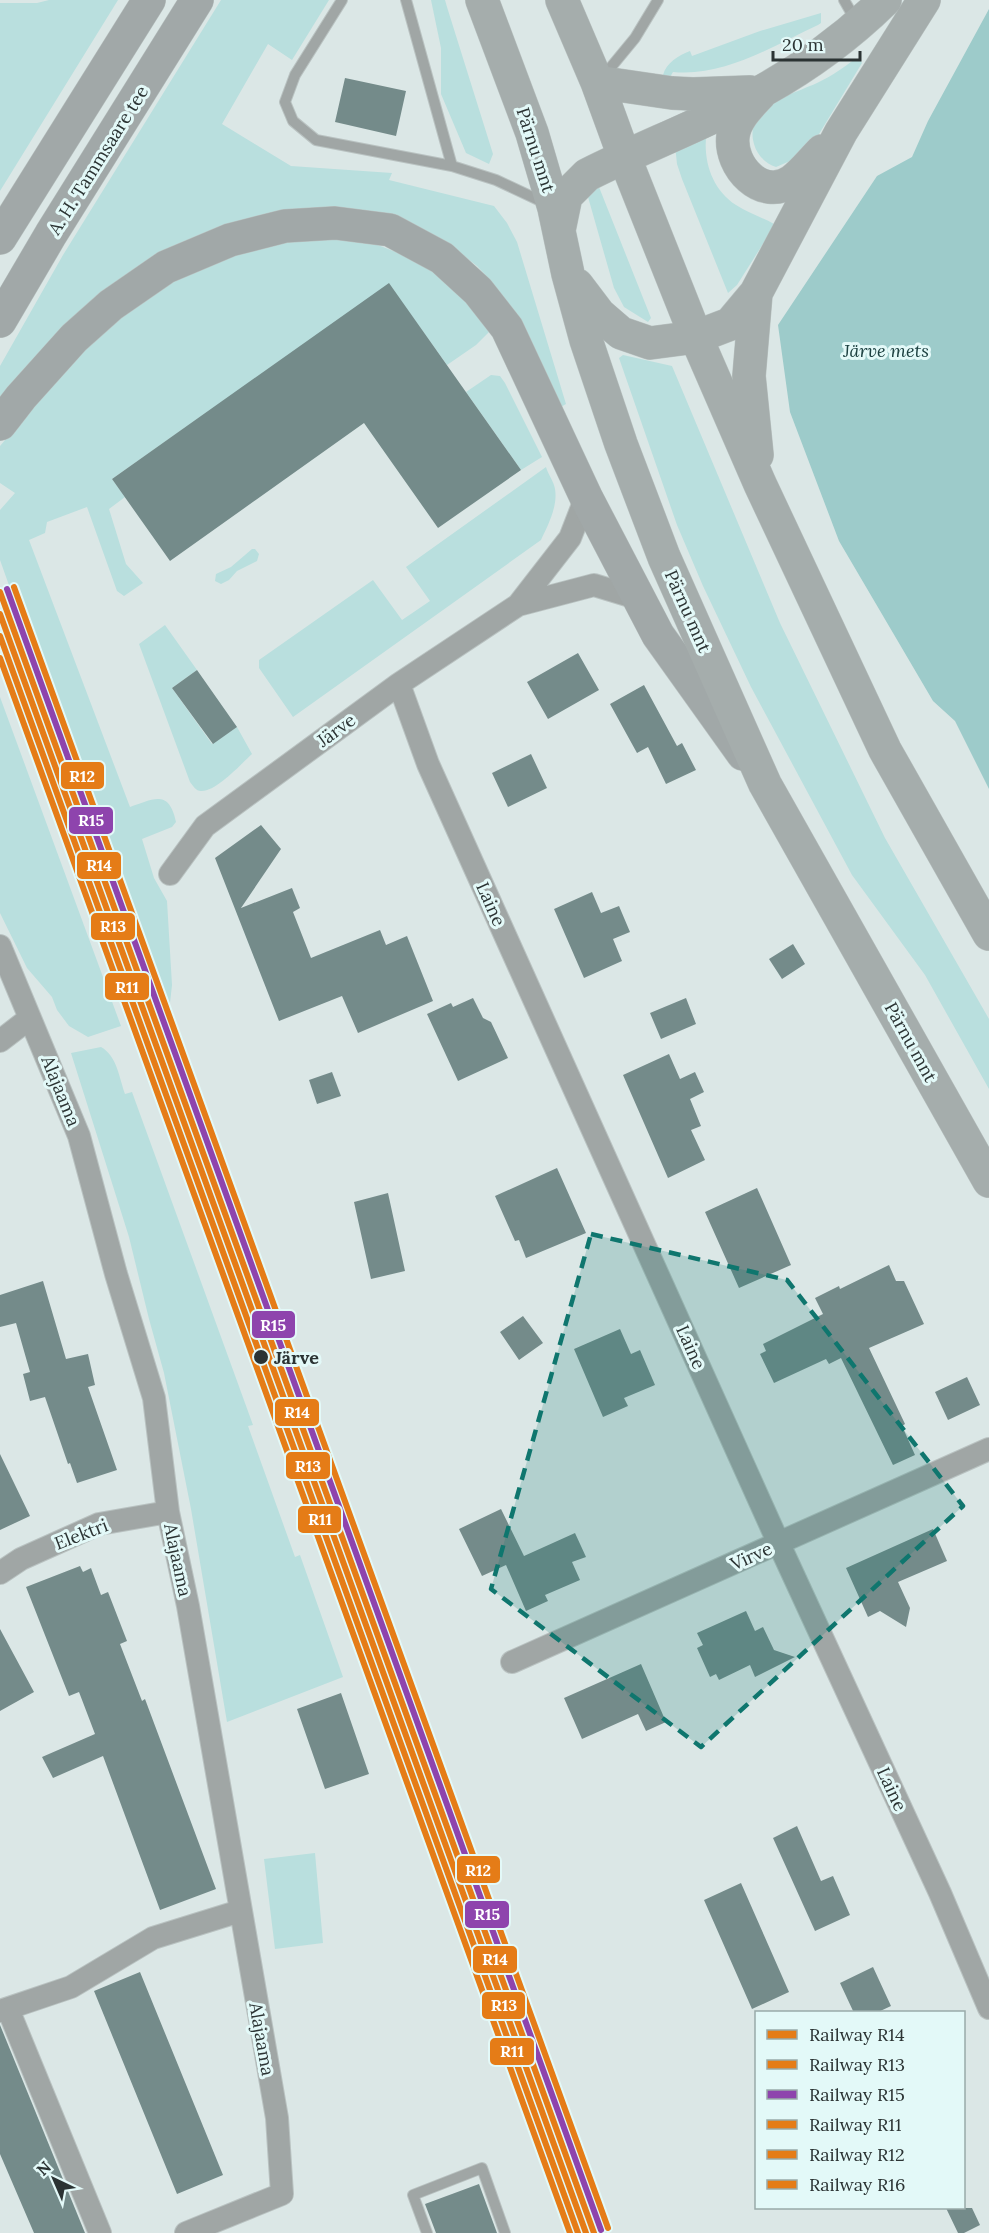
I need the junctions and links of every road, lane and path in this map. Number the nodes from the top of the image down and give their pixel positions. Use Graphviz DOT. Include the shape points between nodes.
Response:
graph roads {
  1 [pos="149,0"];
  2 [pos="197,0"];
  3 [pos="342,0"];
  4 [pos="406,0"];
  5 [pos="482,0"];
  6 [pos="562,0"];
  7 [pos="658,0"];
  8 [pos="885,0"];
  9 [pos="924,0"];
  10 [pos="852,13"];
  11 [pos="597,82"];
  12 [pos="763,91"];
  13 [pos="841,132"];
  14 [pos="624,156"];
  15 [pos="452,166"];
  16 [pos="557,219"];
  17 [pos="0,238"];
  18 [pos="568,274"];
  19 [pos="756,293"];
  20 [pos="0,321"];
  21 [pos="696,337"];
  22 [pos="0,424"];
  23 [pos="760,484"];
  24 [pos="586,497"];
  25 [pos="640,599"];
  26 [pos="518,605"];
  27 [pos="399,684"];
  28 [pos="765,784"];
  29 [pos="170,874"];
  30 [pos="989,934"];
  31 [pos="0,946"];
  32 [pos="30,1018"];
  33 [pos="0,1041"];
  34 [pos="989,1181"];
  35 [pos="989,1449"];
  36 [pos="168,1512"];
  37 [pos="779,1544"];
  38 [pos="0,1574"];
  39 [pos="512,1662"];
  40 [pos="240,1911"];
  41 [pos="989,2008"];
  42 [pos="4,2010"];
  43 [pos="196,2231"];
  44 [pos="100,2233"];
  45 [pos="427,2233"];
  46 [pos="505,2233"];
  1 -- 17 [label="main road"];
  2 -- 20 [label="main road, A. H. Tammsaare tee"];
  3 -- 15 [label="lane" via="295,75 285,102 293,121 316,140"];
  4 -- 15 [label="lane"];
  5 -- 16 [label="highway, Pärnu mnt" via="532,133"];
  6 -- 11 [label="highway"];
  7 -- 11 [label="lane" via="634,38"];
  8 -- 10 [label="highway"];
  9 -- 13 [label="highway"];
  10 -- 12 [label="highway" via="820,56"];
  11 -- 12 [label="highway" via="693,94"];
  11 -- 14 [label="highway"];
  12 -- 13 [label="highway" via="741,116 733,135 733,153 738,164 755,182 779,186 791,181"];
  12 -- 14 [label="highway"];
  13 -- 19 [label="highway"];
  14 -- 16 [label="highway" via="587,175 566,196"];
  14 -- 21 [label="highway"];
  15 -- 16 [label="lane" via="496,180"];
  16 -- 18 [label="highway, Pärnu mnt"];
  18 -- 21 [label="highway" via="599,314 621,333 650,343"];
  18 -- 28 [label="highway, Pärnu mnt" via="621,444 664,557"];
  19 -- 21 [label="highway" via="730,324"];
  19 -- 23 [label="highway" via="749,376"];
  21 -- 23 [label="highway"];
  22 -- 24 [label="main road" via="74,338 111,305 166,267 230,240 285,226 335,223 390,230 442,258 478,291 507,328"];
  23 -- 30 [label="highway" via="885,750"];
  24 -- 25 [label="main road"];
  24 -- 26 [label="street, Järve" via="570,538"];
  25 -- 26 [label="street, Järve" via="594,585"];
  25 -- 28 [label="main road" via="658,635"];
  26 -- 27 [label="street, Järve"];
  27 -- 29 [label="street, Järve" via="205,826"];
  27 -- 37 [label="street, Laine" via="428,764"];
  28 -- 34 [label="highway, Pärnu mnt"];
  31 -- 32 [label="street, Alajaama"];
  32 -- 33 [label="street"];
  32 -- 36 [label="street, Alajaama" via="80,1136 154,1398"];
  35 -- 37 [label="street, Virve"];
  36 -- 38 [label="street, Elektri" via="99,1524 21,1559"];
  36 -- 40 [label="street, Alajaama"];
  37 -- 39 [label="street, Virve"];
  37 -- 41 [label="street, Laine"];
  40 -- 42 [label="street" via="153,1938 71,1987"];
  40 -- 43 [label="street, Alajaama" via="277,2118 282,2194"];
  42 -- 44 [label="street"];
  45 -- 46 [label="lane" via="413,2195 482,2168"];
}
